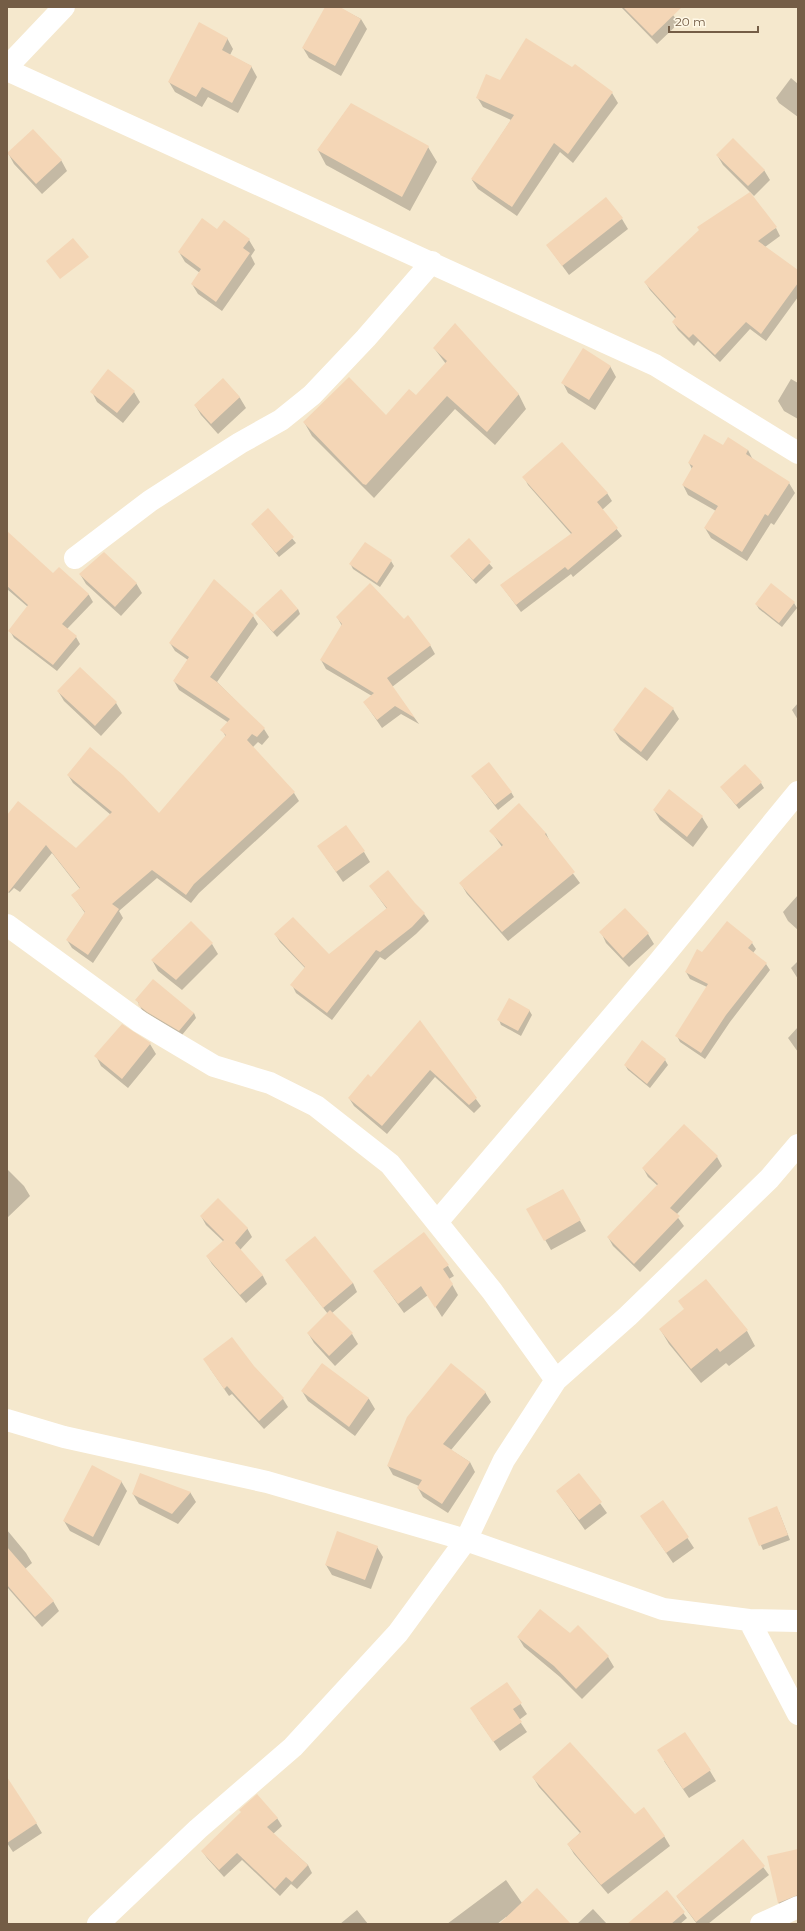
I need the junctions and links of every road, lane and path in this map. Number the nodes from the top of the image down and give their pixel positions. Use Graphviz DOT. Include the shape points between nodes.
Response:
graph roads {
  1 [pos="64,7"];
  2 [pos="7,67"];
  3 [pos="7,70"];
  4 [pos="432,262"];
  5 [pos="798,454"];
  6 [pos="75,558"];
  7 [pos="798,792"];
  8 [pos="7,926"];
  9 [pos="798,1145"];
  10 [pos="437,1222"];
  11 [pos="556,1380"];
  12 [pos="7,1420"];
  13 [pos="466,1540"];
  14 [pos="749,1620"];
  15 [pos="798,1621"];
  16 [pos="798,1714"];
  17 [pos="798,1907"];
  18 [pos="98,1924"];
  19 [pos="761,1924"];
  1 -- 2 [label="street"];
  3 -- 4 [label="street"];
  4 -- 5 [label="street" via="655,365"];
  4 -- 6 [label="street" via="312,395 281,420 150,501"];
  7 -- 10 [label="street" via="658,963"];
  8 -- 10 [label="street" via="140,1022 207,1062 270,1083 316,1106 390,1164"];
  9 -- 11 [label="street" via="769,1179 628,1316"];
  10 -- 11 [label="street" via="492,1291"];
  11 -- 13 [label="street" via="504,1460"];
  12 -- 13 [label="street" via="64,1437 267,1482"];
  13 -- 14 [label="street" via="663,1609"];
  13 -- 18 [label="street" via="398,1633 293,1747 198,1829"];
  14 -- 15 [label="street"];
  14 -- 16 [label="street"];
  17 -- 19 [label="street"];
}
